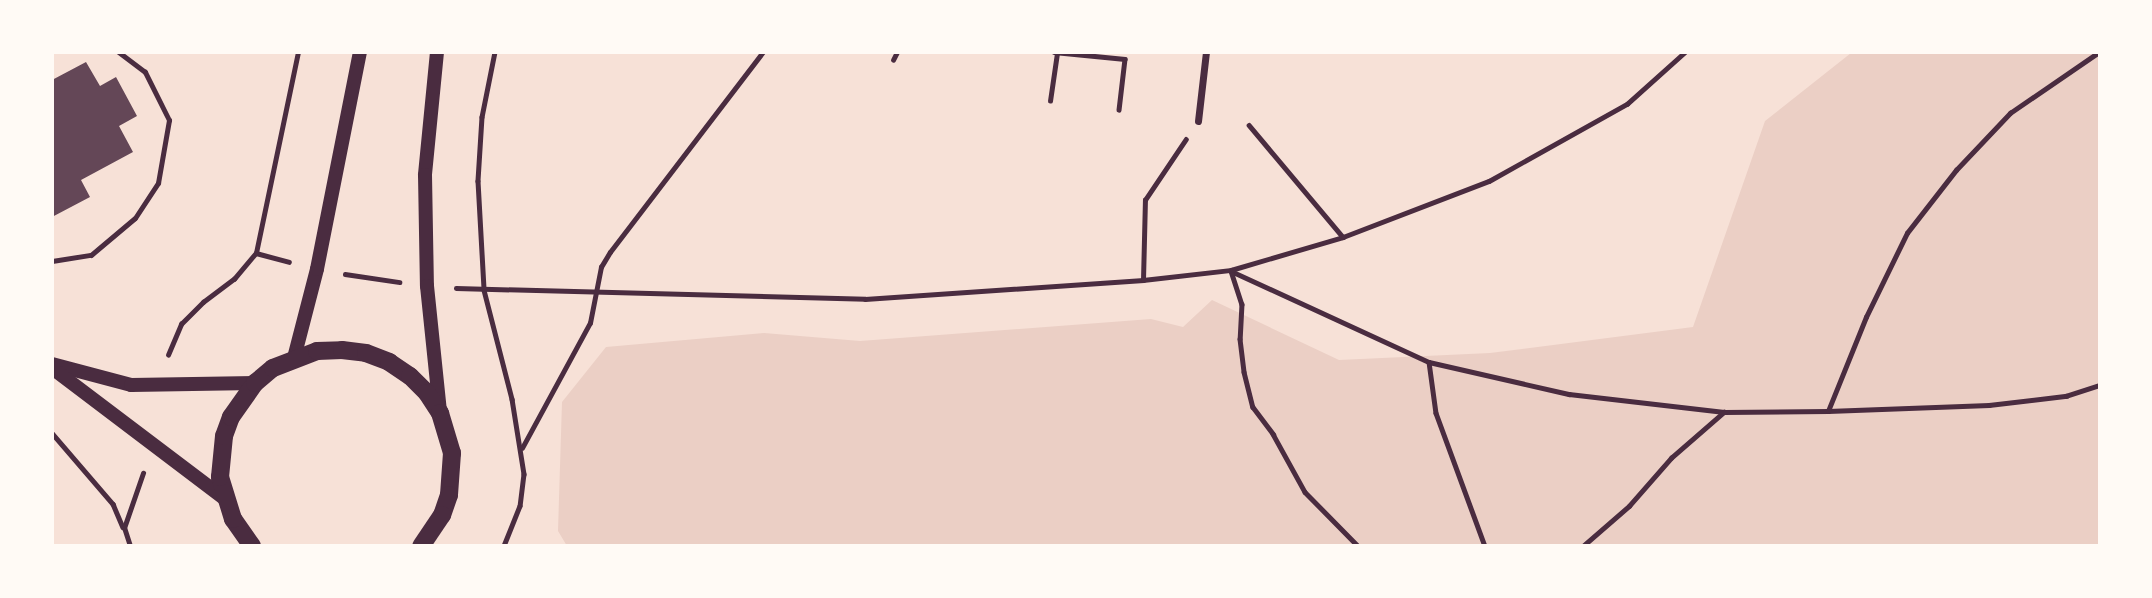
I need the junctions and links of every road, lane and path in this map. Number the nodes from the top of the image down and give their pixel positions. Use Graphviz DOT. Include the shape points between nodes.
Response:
graph roads {
  1 [pos="118,52"];
  2 [pos="298,52"];
  3 [pos="360,52"];
  4 [pos="438,52"];
  5 [pos="495,52"];
  6 [pos="763,52"];
  7 [pos="897,52"];
  8 [pos="1206,52"];
  9 [pos="1685,52"];
  10 [pos="2099,52"];
  11 [pos="1055,53"];
  12 [pos="893,60"];
  13 [pos="1050,101"];
  14 [pos="1119,110"];
  15 [pos="1198,121"];
  16 [pos="1249,125"];
  17 [pos="1343,237"];
  18 [pos="256,253"];
  19 [pos="52,261"];
  20 [pos="317,269"];
  21 [pos="1231,270"];
  22 [pos="1143,280"];
  23 [pos="427,286"];
  24 [pos="484,289"];
  25 [pos="595,290"];
  26 [pos="294,358"];
  27 [pos="1429,362"];
  28 [pos="52,366"];
  29 [pos="255,383"];
  30 [pos="2099,385"];
  31 [pos="164,387"];
  32 [pos="1828,411"];
  33 [pos="1724,412"];
  34 [pos="440,414"];
  35 [pos="52,433"];
  36 [pos="153,443"];
  37 [pos="522,448"];
  38 [pos="224,498"];
  39 [pos="124,528"];
  40 [pos="130,545"];
  41 [pos="252,545"];
  42 [pos="421,545"];
  43 [pos="505,545"];
  44 [pos="1357,545"];
  45 [pos="1485,545"];
  46 [pos="1583,545"];
  1 -- 19 [label="lane" via="145,72 169,120 158,183 135,218 91,255"];
  2 -- 18 [label="path"];
  3 -- 20 [label="main road"];
  4 -- 23 [label="main road" via="425,175"];
  5 -- 24 [label="path" via="482,117 478,181"];
  6 -- 25 [label="path" via="610,252"];
  7 -- 12 [label="path"];
  8 -- 15 [label="street"];
  9 -- 17 [label="path" via="1627,104 1559,144 1489,181"];
  10 -- 32 [label="path" via="2010,113 1956,170 1907,233"];
  11 -- 13 [label="path"];
  11 -- 14 [label="path" via="1125,59"];
  15 -- 22 [label="path" via="1145,200"];
  16 -- 17 [label="path"];
  17 -- 21 [label="path"];
  18 -- 20 [label="path"];
  18 -- 31 [label="path" via="176,330"];
  20 -- 23 [label="path"];
  20 -- 26 [label="main road"];
  21 -- 22 [label="path"];
  21 -- 27 [label="path"];
  21 -- 44 [label="path" via="1242,304 1240,339 1253,407 1305,492"];
  22 -- 25 [label="path" via="865,299"];
  23 -- 24 [label="path"];
  23 -- 34 [label="main road"];
  24 -- 25 [label="path"];
  24 -- 37 [label="path"];
  25 -- 37 [label="path" via="590,323"];
  26 -- 29 [label="main road"];
  26 -- 34 [label="main road" via="342,350 377,358 410,376"];
  27 -- 33 [label="path" via="1569,394"];
  27 -- 45 [label="path" via="1436,413"];
  28 -- 31 [label="main road" via="131,385"];
  28 -- 36 [label="main road" via="113,417"];
  29 -- 31 [label="main road"];
  29 -- 38 [label="main road" via="230,417 224,436 220,477"];
  30 -- 32 [label="path" via="2066,396 1989,405"];
  32 -- 33 [label="path"];
  33 -- 46 [label="path"];
  34 -- 42 [label="main road" via="452,453 449,495"];
  35 -- 39 [label="path" via="113,504"];
  36 -- 38 [label="main road"];
  36 -- 39 [label="path"];
  37 -- 43 [label="path" via="520,506"];
  38 -- 41 [label="main road"];
  39 -- 40 [label="path"];
}
